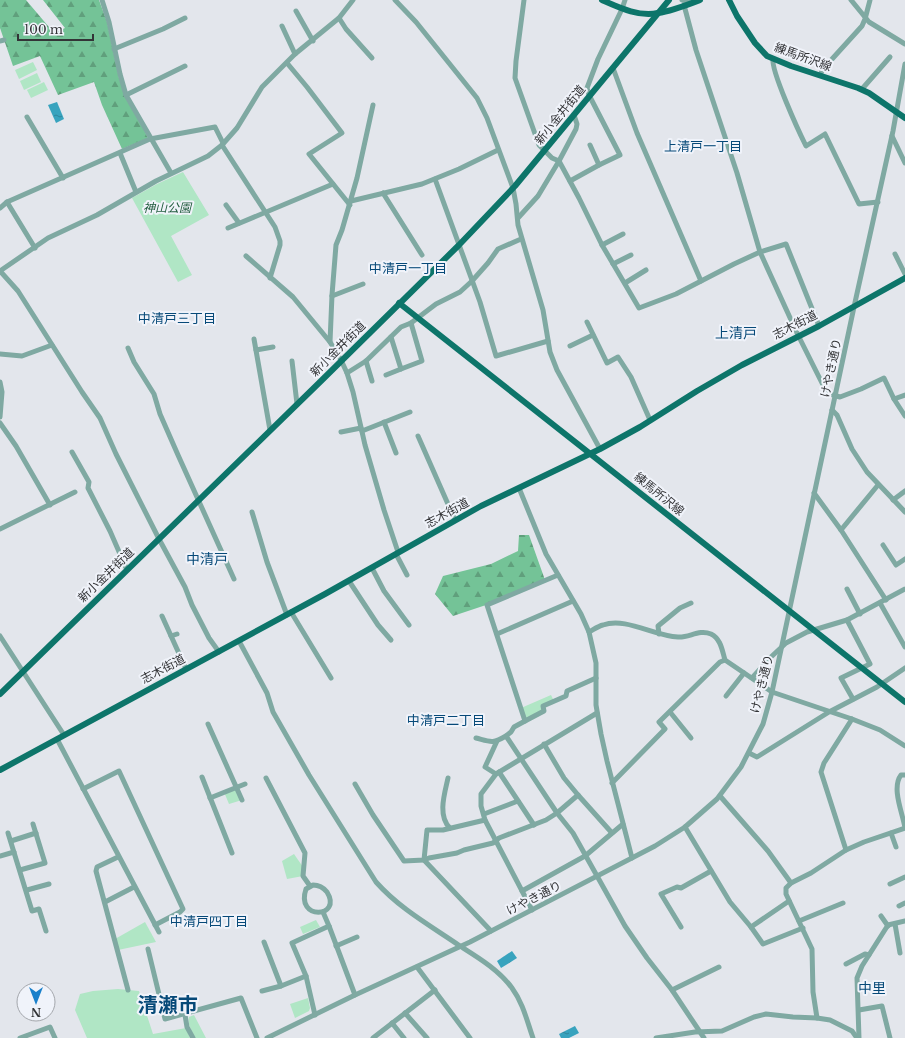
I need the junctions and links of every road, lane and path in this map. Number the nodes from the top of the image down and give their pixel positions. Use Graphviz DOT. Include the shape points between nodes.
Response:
graph roads {
  1 [pos="102,0"];
  2 [pos="353,0"];
  3 [pos="395,0"];
  4 [pos="524,0"];
  5 [pos="602,0"];
  6 [pos="625,0"];
  7 [pos="669,0"];
  8 [pos="729,0"];
  9 [pos="852,0"];
  10 [pos="870,0"];
  11 [pos="696,1"];
  12 [pos="683,3"];
  13 [pos="622,9"];
  14 [pos="296,11"];
  15 [pos="658,14"];
  16 [pos="184,18"];
  17 [pos="339,18"];
  18 [pos="866,19"];
  19 [pos="282,26"];
  20 [pos="313,41"];
  21 [pos="905,44"];
  22 [pos="114,49"];
  23 [pos="295,54"];
  24 [pos="890,57"];
  25 [pos="372,58"];
  26 [pos="773,59"];
  27 [pos="286,63"];
  28 [pos="905,64"];
  29 [pos="185,66"];
  30 [pos="613,68"];
  31 [pos="820,75"];
  32 [pos="862,89"];
  33 [pos="126,95"];
  34 [pos="589,96"];
  35 [pos="373,105"];
  36 [pos="895,110"];
  37 [pos="574,115"];
  38 [pos="27,116"];
  39 [pos="905,118"];
  40 [pos="892,136"];
  41 [pos="150,139"];
  42 [pos="223,144"];
  43 [pos="590,145"];
  44 [pos="498,150"];
  45 [pos="545,151"];
  46 [pos="120,153"];
  47 [pos="559,161"];
  48 [pos="905,163"];
  49 [pos="599,165"];
  50 [pos="171,173"];
  51 [pos="63,178"];
  52 [pos="435,178"];
  53 [pos="570,181"];
  54 [pos="333,184"];
  55 [pos="513,188"];
  56 [pos="136,192"];
  57 [pos="383,193"];
  58 [pos="8,202"];
  59 [pos="878,202"];
  60 [pos="350,203"];
  61 [pos="226,205"];
  62 [pos="0,208"];
  63 [pos="265,213"];
  64 [pos="518,218"];
  65 [pos="239,223"];
  66 [pos="228,228"];
  67 [pos="623,234"];
  68 [pos="521,239"];
  69 [pos="459,245"];
  70 [pos="602,245"];
  71 [pos="35,248"];
  72 [pos="760,252"];
  73 [pos="422,254"];
  74 [pos="895,254"];
  75 [pos="631,255"];
  76 [pos="246,256"];
  77 [pos="613,264"];
  78 [pos="646,270"];
  79 [pos="0,271"];
  80 [pos="905,274"];
  81 [pos="270,278"];
  82 [pos="905,278"];
  83 [pos="472,281"];
  84 [pos="701,281"];
  85 [pos="625,283"];
  86 [pos="363,284"];
  87 [pos="332,296"];
  88 [pos="399,303"];
  89 [pos="854,307"];
  90 [pos="418,318"];
  91 [pos="587,322"];
  92 [pos="411,323"];
  93 [pos="819,326"];
  94 [pos="593,335"];
  95 [pos="800,336"];
  96 [pos="391,337"];
  97 [pos="254,340"];
  98 [pos="548,341"];
  99 [pos="330,342"];
  100 [pos="52,345"];
  101 [pos="570,346"];
  102 [pos="273,347"];
  103 [pos="128,348"];
  104 [pos="256,350"];
  105 [pos="0,354"];
  106 [pos="341,360"];
  107 [pos="292,361"];
  108 [pos="366,361"];
  109 [pos="401,369"];
  110 [pos="347,373"];
  111 [pos="386,374"];
  112 [pos="372,381"];
  113 [pos="0,382"];
  114 [pos="905,395"];
  115 [pos="835,396"];
  116 [pos="894,399"];
  117 [pos="297,404"];
  118 [pos="832,410"];
  119 [pos="410,412"];
  120 [pos="905,416"];
  121 [pos="0,418"];
  122 [pos="650,420"];
  123 [pos="384,422"];
  124 [pos="0,423"];
  125 [pos="361,429"];
  126 [pos="270,430"];
  127 [pos="341,432"];
  128 [pos="418,436"];
  129 [pos="600,449"];
  130 [pos="72,452"];
  131 [pos="396,453"];
  132 [pos="590,454"];
  133 [pos="878,485"];
  134 [pos="519,488"];
  135 [pos="905,491"];
  136 [pos="75,492"];
  137 [pos="814,493"];
  138 [pos="198,500"];
  139 [pos="894,500"];
  140 [pos="50,504"];
  141 [pos="252,512"];
  142 [pos="905,512"];
  143 [pos="455,520"];
  144 [pos="0,529"];
  145 [pos="841,530"];
  146 [pos="159,539"];
  147 [pos="883,545"];
  148 [pos="397,553"];
  149 [pos="905,559"];
  150 [pos="372,568"];
  151 [pos="127,570"];
  152 [pos="407,575"];
  153 [pos="558,575"];
  154 [pos="234,579"];
  155 [pos="349,581"];
  156 [pos="847,589"];
  157 [pos="905,589"];
  158 [pos="886,600"];
  159 [pos="574,601"];
  160 [pos="691,603"];
  161 [pos="880,604"];
  162 [pos="789,611"];
  163 [pos="289,614"];
  164 [pos="860,614"];
  165 [pos="162,616"];
  166 [pos="847,620"];
  167 [pos="409,625"];
  168 [pos="814,630"];
  169 [pos="589,632"];
  170 [pos="177,634"];
  171 [pos="497,634"];
  172 [pos="660,634"];
  173 [pos="0,636"];
  174 [pos="171,636"];
  175 [pos="391,640"];
  176 [pos="239,641"];
  177 [pos="782,647"];
  178 [pos="905,647"];
  179 [pos="218,652"];
  180 [pos="725,660"];
  181 [pos="862,668"];
  182 [pos="905,668"];
  183 [pos="186,669"];
  184 [pos="22,671"];
  185 [pos="744,674"];
  186 [pos="331,678"];
  187 [pos="596,678"];
  188 [pos="752,678"];
  189 [pos="882,684"];
  190 [pos="772,692"];
  191 [pos="0,694"];
  192 [pos="726,696"];
  193 [pos="853,699"];
  194 [pos="905,702"];
  195 [pos="670,712"];
  196 [pos="829,712"];
  197 [pos="597,713"];
  198 [pos="852,719"];
  199 [pos="525,721"];
  200 [pos="208,724"];
  201 [pos="64,735"];
  202 [pos="506,736"];
  203 [pos="476,738"];
  204 [pos="691,738"];
  205 [pos="57,739"];
  206 [pos="497,742"];
  207 [pos="544,744"];
  208 [pos="905,746"];
  209 [pos="749,753"];
  210 [pos="521,758"];
  211 [pos="0,770"];
  212 [pos="498,773"];
  213 [pos="905,774"];
  214 [pos="202,777"];
  215 [pos="266,778"];
  216 [pos="448,778"];
  217 [pos="612,783"];
  218 [pos="244,784"];
  219 [pos="355,784"];
  220 [pos="236,788"];
  221 [pos="83,789"];
  222 [pos="578,795"];
  223 [pos="720,796"];
  224 [pos="210,798"];
  225 [pos="242,800"];
  226 [pos="518,801"];
  227 [pos="557,813"];
  228 [pos="484,817"];
  229 [pos="33,824"];
  230 [pos="623,824"];
  231 [pos="534,825"];
  232 [pos="685,827"];
  233 [pos="450,828"];
  234 [pos="8,832"];
  235 [pos="36,833"];
  236 [pos="612,833"];
  237 [pos="891,833"];
  238 [pos="496,840"];
  239 [pos="11,841"];
  240 [pos="896,848"];
  241 [pos="846,850"];
  242 [pos="14,852"];
  243 [pos="232,854"];
  244 [pos="0,856"];
  245 [pos="585,856"];
  246 [pos="118,857"];
  247 [pos="632,858"];
  248 [pos="424,860"];
  249 [pos="20,870"];
  250 [pos="711,871"];
  251 [pos="598,876"];
  252 [pos="905,877"];
  253 [pos="791,883"];
  254 [pos="49,884"];
  255 [pos="890,884"];
  256 [pos="310,886"];
  257 [pos="134,887"];
  258 [pos="27,890"];
  259 [pos="522,890"];
  260 [pos="789,901"];
  261 [pos="105,902"];
  262 [pos="843,903"];
  263 [pos="905,903"];
  264 [pos="899,906"];
  265 [pos="532,910"];
  266 [pos="323,912"];
  267 [pos="881,916"];
  268 [pos="799,921"];
  269 [pos="905,922"];
  270 [pos="895,924"];
  271 [pos="155,925"];
  272 [pos="328,926"];
  273 [pos="888,926"];
  274 [pos="681,927"];
  275 [pos="751,927"];
  276 [pos="803,928"];
  277 [pos="46,931"];
  278 [pos="491,931"];
  279 [pos="159,932"];
  280 [pos="357,937"];
  281 [pos="264,942"];
  282 [pos="336,946"];
  283 [pos="461,946"];
  284 [pos="148,949"];
  285 [pos="900,953"];
  286 [pos="869,955"];
  287 [pos="846,964"];
  288 [pos="719,966"];
  289 [pos="417,967"];
  290 [pos="306,976"];
  291 [pos="281,986"];
  292 [pos="128,990"];
  293 [pos="435,990"];
  294 [pos="672,990"];
  295 [pos="262,991"];
  296 [pos="355,995"];
  297 [pos="858,1010"];
  298 [pos="405,1013"];
  299 [pos="184,1014"];
  300 [pos="315,1015"];
  301 [pos="817,1018"];
  302 [pos="392,1023"];
  303 [pos="700,1032"];
  304 [pos="20,1038"];
  305 [pos="55,1038"];
  306 [pos="193,1038"];
  307 [pos="257,1038"];
  308 [pos="268,1038"];
  309 [pos="373,1038"];
  310 [pos="404,1038"];
  311 [pos="428,1038"];
  312 [pos="470,1038"];
  313 [pos="533,1038"];
  314 [pos="656,1038"];
  315 [pos="704,1038"];
  316 [pos="858,1038"];
  317 [pos="890,1038"];
  1 -- 22 [label="street"];
  2 -- 17 [label="street"];
  3 -- 44 [label="street" via="477,98"];
  4 -- 45 [label="street" via="515,78 539,145"];
  5 -- 13 [label="main road"];
  6 -- 13 [label="street"];
  7 -- 15 [label="main road, 新小金井街道"];
  8 -- 26 [label="main road, 練馬所沢線" via="755,43"];
  9 -- 18 [label="street"];
  10 -- 18 [label="street"];
  11 -- 12 [label="main road"];
  12 -- 15 [label="main road"];
  12 -- 72 [label="street"];
  13 -- 15 [label="main road"];
  13 -- 34 [label="street" via="598,59 587,88"];
  14 -- 20 [label="street"];
  15 -- 30 [label="main road, 新小金井街道"];
  16 -- 22 [label="street"];
  17 -- 20 [label="street"];
  17 -- 25 [label="street"];
  18 -- 21 [label="street"];
  18 -- 31 [label="street"];
  19 -- 23 [label="street"];
  20 -- 23 [label="street"];
  22 -- 33 [label="street"];
  23 -- 27 [label="street"];
  24 -- 32 [label="street"];
  26 -- 31 [label="main road, 練馬所沢線"];
  26 -- 59 [label="street" via="779,83 806,146 825,134 859,204"];
  27 -- 42 [label="street" via="262,87 237,128"];
  27 -- 54 [label="street" via="342,133 309,154"];
  28 -- 36 [label="street, けやき通り"];
  29 -- 33 [label="street"];
  30 -- 34 [label="main road, 新小金井街道"];
  30 -- 84 [label="street" via="637,133"];
  31 -- 32 [label="main road, 練馬所沢線"];
  32 -- 36 [label="main road, 練馬所沢線"];
  33 -- 41 [label="street"];
  34 -- 37 [label="main road, 新小金井街道"];
  34 -- 49 [label="street" via="620,155"];
  35 -- 60 [label="street" via="358,178"];
  36 -- 39 [label="main road, 練馬所沢線"];
  36 -- 40 [label="street, けやき通り"];
  37 -- 45 [label="main road, 新小金井街道"];
  37 -- 47 [label="street" via="578,124"];
  38 -- 51 [label="street"];
  40 -- 48 [label="street"];
  40 -- 59 [label="street, けやき通り"];
  41 -- 42 [label="street" via="215,127"];
  41 -- 46 [label="street"];
  41 -- 50 [label="street"];
  42 -- 50 [label="street" via="208,156"];
  42 -- 63 [label="street"];
  43 -- 49 [label="street"];
  44 -- 52 [label="street"];
  44 -- 55 [label="street"];
  45 -- 47 [label="street"];
  45 -- 55 [label="main road, 新小金井街道"];
  46 -- 51 [label="street"];
  46 -- 56 [label="street"];
  47 -- 53 [label="street"];
  47 -- 64 [label="street" via="538,196"];
  49 -- 53 [label="street"];
  50 -- 56 [label="street"];
  51 -- 58 [label="street"];
  52 -- 57 [label="street" via="422,184"];
  52 -- 69 [label="street"];
  53 -- 70 [label="street"];
  54 -- 60 [label="street"];
  54 -- 63 [label="street"];
  55 -- 64 [label="street"];
  55 -- 69 [label="main road, 新小金井街道"];
  56 -- 71 [label="street" via="97,216 48,238"];
  57 -- 60 [label="street"];
  57 -- 73 [label="street"];
  58 -- 62 [label="street"];
  58 -- 71 [label="street"];
  59 -- 89 [label="street, けやき通り"];
  60 -- 87 [label="street" via="336,245"];
  61 -- 65 [label="street"];
  63 -- 65 [label="street"];
  63 -- 81 [label="street" via="275,227 280,243"];
  64 -- 68 [label="street"];
  65 -- 66 [label="street"];
  67 -- 70 [label="street"];
  68 -- 83 [label="street" via="498,249"];
  68 -- 98 [label="street" via="543,310"];
  69 -- 83 [label="street"];
  69 -- 88 [label="main road, 新小金井街道"];
  70 -- 77 [label="street"];
  71 -- 79 [label="street"];
  72 -- 84 [label="street"];
  72 -- 93 [label="street" via="786,244"];
  72 -- 95 [label="street"];
  74 -- 80 [label="street"];
  75 -- 77 [label="street"];
  76 -- 81 [label="street"];
  77 -- 85 [label="street"];
  78 -- 85 [label="street"];
  79 -- 100 [label="street" via="18,291"];
  81 -- 99 [label="street" via="293,297"];
  82 -- 89 [label="main road, 志木街道"];
  83 -- 90 [label="street" via="460,292 436,304"];
  83 -- 98 [label="street" via="496,356"];
  84 -- 85 [label="street" via="639,308"];
  86 -- 87 [label="street"];
  87 -- 99 [label="street"];
  88 -- 90 [label="main road, 練馬所沢線"];
  88 -- 106 [label="main road, 新小金井街道"];
  89 -- 93 [label="main road, 志木街道"];
  89 -- 115 [label="street, けやき通り"];
  90 -- 92 [label="street"];
  90 -- 132 [label="main road, 練馬所沢線"];
  91 -- 94 [label="street"];
  92 -- 96 [label="street" via="400,327"];
  92 -- 109 [label="street" via="422,361"];
  93 -- 95 [label="main road, 志木街道"];
  94 -- 101 [label="street"];
  94 -- 122 [label="street" via="607,362 618,357 631,377"];
  95 -- 115 [label="street" via="827,393"];
  95 -- 122 [label="main road, 志木街道" via="742,365"];
  96 -- 108 [label="street"];
  96 -- 109 [label="street"];
  97 -- 104 [label="street"];
  98 -- 129 [label="street" via="557,370"];
  99 -- 106 [label="street"];
  100 -- 105 [label="street" via="22,356"];
  100 -- 146 [label="street" via="100,418"];
  102 -- 104 [label="street"];
  103 -- 138 [label="street" via="154,394"];
  104 -- 126 [label="street"];
  106 -- 110 [label="street"];
  106 -- 117 [label="main road, 新小金井街道"];
  107 -- 117 [label="street"];
  108 -- 110 [label="street"];
  108 -- 112 [label="street"];
  109 -- 111 [label="street"];
  110 -- 125 [label="street"];
  113 -- 121 [label="street"];
  114 -- 116 [label="street"];
  115 -- 116 [label="street" via="844,395 884,378"];
  115 -- 118 [label="street, けやき通り"];
  116 -- 120 [label="street"];
  117 -- 126 [label="main road, 新小金井街道"];
  118 -- 133 [label="street" via="837,415 852,449"];
  118 -- 137 [label="street, けやき通り"];
  119 -- 123 [label="street"];
  122 -- 129 [label="main road, 志木街道"];
  123 -- 125 [label="street"];
  123 -- 131 [label="street"];
  124 -- 140 [label="street"];
  125 -- 127 [label="street"];
  125 -- 148 [label="street"];
  126 -- 138 [label="main road, 新小金井街道"];
  128 -- 143 [label="street"];
  129 -- 132 [label="main road, 志木街道"];
  130 -- 151 [label="street" via="83,465 89,482 88,488"];
  132 -- 134 [label="main road, 志木街道"];
  132 -- 162 [label="main road, 練馬所沢線"];
  133 -- 139 [label="street"];
  133 -- 145 [label="street"];
  134 -- 143 [label="main road, 志木街道"];
  134 -- 153 [label="street" via="546,554"];
  135 -- 139 [label="street"];
  136 -- 140 [label="street"];
  137 -- 145 [label="street"];
  137 -- 162 [label="street, けやき通り"];
  138 -- 146 [label="main road, 新小金井街道"];
  138 -- 154 [label="street"];
  139 -- 142 [label="street"];
  140 -- 144 [label="street"];
  141 -- 163 [label="street" via="267,562"];
  143 -- 148 [label="main road, 志木街道"];
  145 -- 158 [label="street"];
  146 -- 151 [label="main road, 新小金井街道"];
  146 -- 179 [label="street"];
  147 -- 149 [label="street" via="896,565"];
  148 -- 150 [label="main road, 志木街道"];
  148 -- 152 [label="street"];
  150 -- 155 [label="main road, 志木街道"];
  150 -- 167 [label="street" via="384,591"];
  151 -- 184 [label="main road, 新小金井街道"];
  153 -- 159 [label="street"];
  153 -- 171 [label="street" via="487,605"];
  155 -- 163 [label="main road, 志木街道"];
  155 -- 175 [label="street"];
  156 -- 164 [label="street"];
  157 -- 158 [label="street"];
  158 -- 161 [label="street"];
  159 -- 169 [label="street"];
  159 -- 171 [label="street"];
  160 -- 172 [label="street" via="680,608 658,626"];
  161 -- 164 [label="street"];
  161 -- 178 [label="street"];
  162 -- 168 [label="main road, 練馬所沢線"];
  162 -- 177 [label="street, けやき通り"];
  163 -- 176 [label="main road, 志木街道"];
  163 -- 186 [label="street"];
  164 -- 166 [label="street"];
  165 -- 174 [label="street"];
  166 -- 168 [label="street"];
  166 -- 181 [label="street" via="870,664"];
  168 -- 177 [label="street"];
  168 -- 181 [label="main road, 練馬所沢線"];
  169 -- 172 [label="street" via="602,624 612,623 634,625"];
  169 -- 187 [label="street" via="596,663"];
  170 -- 174 [label="street"];
  171 -- 199 [label="street"];
  172 -- 180 [label="street" via="672,637 697,632 712,634 721,642"];
  173 -- 184 [label="street"];
  174 -- 183 [label="street"];
  176 -- 179 [label="main road, 志木街道"];
  176 -- 283 [label="street" via="267,693 275,716 369,872 384,891 410,914"];
  177 -- 188 [label="street"];
  177 -- 190 [label="street, けやき通り"];
  179 -- 183 [label="main road, 志木街道"];
  180 -- 185 [label="street"];
  180 -- 195 [label="street"];
  181 -- 189 [label="main road, 練馬所沢線"];
  181 -- 193 [label="street" via="841,678"];
  182 -- 189 [label="street"];
  183 -- 201 [label="main road, 志木街道"];
  184 -- 191 [label="main road, 新小金井街道"];
  184 -- 201 [label="street"];
  185 -- 188 [label="street"];
  185 -- 192 [label="street"];
  187 -- 197 [label="street"];
  187 -- 199 [label="street" via="567,691 566,696 543,706 544,711"];
  188 -- 190 [label="street"];
  189 -- 193 [label="street"];
  189 -- 194 [label="main road, 練馬所沢線"];
  190 -- 196 [label="street"];
  190 -- 209 [label="street, けやき通り" via="763,724"];
  193 -- 196 [label="street"];
  195 -- 204 [label="street"];
  195 -- 217 [label="street" via="659,722 665,729"];
  196 -- 198 [label="street"];
  196 -- 209 [label="street" via="757,756"];
  197 -- 207 [label="street"];
  197 -- 217 [label="street"];
  198 -- 208 [label="street" via="880,730"];
  198 -- 241 [label="street" via="821,772"];
  199 -- 202 [label="street" via="514,727"];
  200 -- 220 [label="street"];
  201 -- 205 [label="main road, 志木街道"];
  202 -- 206 [label="street"];
  202 -- 210 [label="street"];
  203 -- 206 [label="street"];
  205 -- 211 [label="main road, 志木街道"];
  205 -- 221 [label="street"];
  206 -- 212 [label="street" via="485,767"];
  207 -- 210 [label="street"];
  207 -- 222 [label="street" via="564,778"];
  209 -- 223 [label="street, けやき通り"];
  210 -- 212 [label="street"];
  210 -- 227 [label="street"];
  212 -- 226 [label="street"];
  212 -- 228 [label="street" via="481,794"];
  213 -- 237 [label="street" via="899,778 898,789 899,809 903,814 905,828"];
  214 -- 224 [label="street"];
  215 -- 256 [label="street" via="305,853 303,876"];
  216 -- 233 [label="street" via="442,806 446,825"];
  217 -- 230 [label="street"];
  218 -- 220 [label="street"];
  219 -- 248 [label="street" via="404,861"];
  220 -- 224 [label="street"];
  220 -- 225 [label="street"];
  221 -- 246 [label="street"];
  221 -- 271 [label="street" via="119,771 183,909"];
  222 -- 227 [label="street"];
  222 -- 236 [label="street"];
  223 -- 232 [label="street, けやき通り"];
  223 -- 253 [label="street" via="768,851"];
  224 -- 243 [label="street"];
  226 -- 228 [label="street"];
  226 -- 231 [label="street"];
  227 -- 231 [label="street"];
  227 -- 245 [label="street" via="573,833"];
  228 -- 233 [label="street"];
  228 -- 238 [label="street"];
  229 -- 235 [label="street"];
  230 -- 236 [label="street"];
  230 -- 247 [label="street"];
  231 -- 238 [label="street"];
  232 -- 247 [label="street, けやき通り"];
  232 -- 250 [label="street"];
  233 -- 248 [label="street" via="427,830"];
  234 -- 239 [label="street"];
  235 -- 239 [label="street"];
  235 -- 249 [label="street" via="45,863"];
  236 -- 245 [label="street"];
  237 -- 240 [label="street"];
  237 -- 241 [label="street"];
  238 -- 248 [label="street" via="493,843"];
  238 -- 259 [label="street"];
  239 -- 242 [label="street"];
  241 -- 253 [label="street"];
  242 -- 244 [label="street"];
  242 -- 249 [label="street"];
  245 -- 251 [label="street"];
  245 -- 259 [label="street"];
  246 -- 257 [label="street"];
  246 -- 261 [label="street" via="96,871"];
  247 -- 251 [label="street, けやき通り"];
  248 -- 278 [label="street"];
  249 -- 258 [label="street"];
  250 -- 274 [label="street" via="681,888 676,887 661,894"];
  250 -- 275 [label="street" via="730,902"];
  251 -- 265 [label="street, けやき通り"];
  251 -- 294 [label="street" via="625,926"];
  252 -- 255 [label="street"];
  253 -- 260 [label="street" via="786,888"];
  254 -- 258 [label="street"];
  256 -- 266 [label="street" via="304,894 305,901 311,911"];
  256 -- 266 [label="street" via="323,887 329,897 329,904"];
  257 -- 261 [label="street"];
  257 -- 271 [label="street"];
  258 -- 277 [label="street" via="32,911 39,909"];
  259 -- 265 [label="street"];
  260 -- 268 [label="street"];
  260 -- 275 [label="street"];
  261 -- 292 [label="street"];
  262 -- 268 [label="street"];
  263 -- 264 [label="street"];
  265 -- 278 [label="street, けやき通り"];
  266 -- 272 [label="street"];
  267 -- 273 [label="street"];
  268 -- 276 [label="street"];
  269 -- 270 [label="street"];
  270 -- 273 [label="street"];
  270 -- 285 [label="street"];
  271 -- 279 [label="street"];
  272 -- 282 [label="street"];
  272 -- 290 [label="street" via="292,942"];
  273 -- 286 [label="street"];
  275 -- 276 [label="street" via="763,944"];
  276 -- 301 [label="street" via="812,949 813,992"];
  278 -- 283 [label="street, けやき通り"];
  280 -- 282 [label="street"];
  281 -- 291 [label="street"];
  282 -- 296 [label="street"];
  283 -- 289 [label="street, けやき通り"];
  283 -- 313 [label="street" via="490,967 511,987 521,1004"];
  284 -- 299 [label="street" via="165,1019"];
  286 -- 287 [label="street" via="865,954"];
  286 -- 297 [label="street" via="857,978"];
  288 -- 294 [label="street"];
  289 -- 293 [label="street"];
  289 -- 296 [label="street, けやき通り"];
  290 -- 291 [label="street"];
  290 -- 300 [label="street"];
  291 -- 295 [label="street"];
  293 -- 298 [label="street"];
  293 -- 312 [label="street"];
  294 -- 303 [label="street"];
  296 -- 300 [label="street, けやき通り"];
  297 -- 316 [label="street"];
  297 -- 317 [label="street" via="882,1006"];
  298 -- 302 [label="street"];
  298 -- 311 [label="street"];
  299 -- 306 [label="street"];
  299 -- 307 [label="street" via="241,998"];
  300 -- 308 [label="street, けやき通り"];
  301 -- 303 [label="street" via="766,1014 722,1031"];
  301 -- 316 [label="street" via="830,1020 852,1031"];
  302 -- 309 [label="street"];
  302 -- 310 [label="street"];
  303 -- 314 [label="street"];
  303 -- 315 [label="street"];
  304 -- 305 [label="street" via="50,1027"];
}
